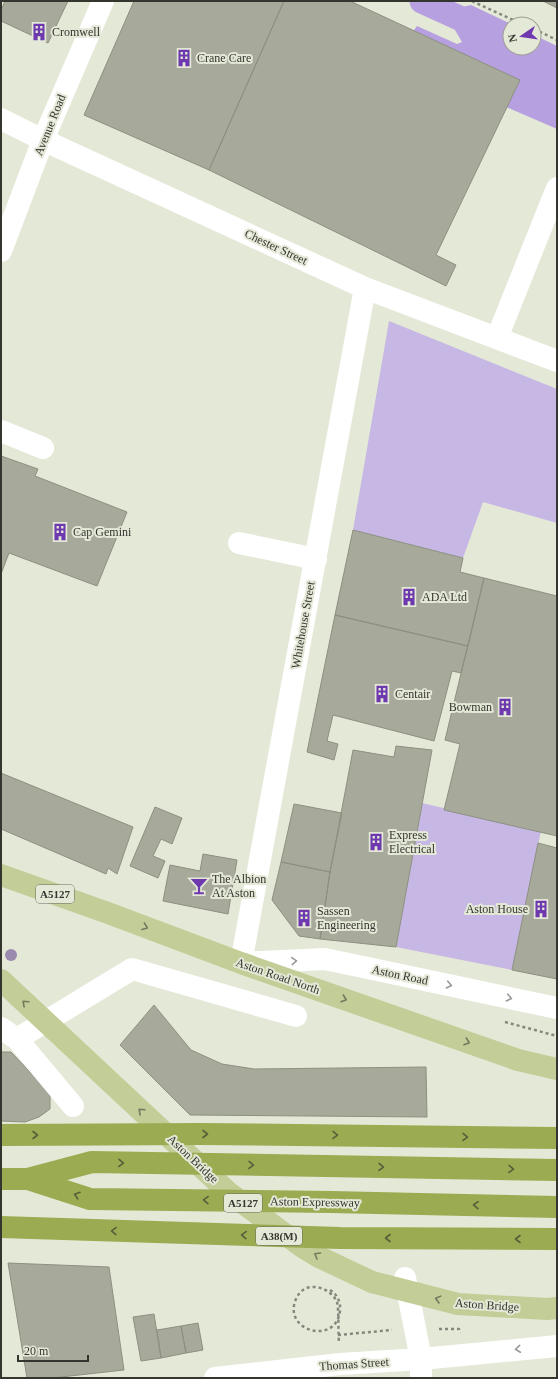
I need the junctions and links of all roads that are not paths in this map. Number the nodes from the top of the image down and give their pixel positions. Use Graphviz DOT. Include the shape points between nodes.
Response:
graph roads {
  1 [pos="103,1"];
  2 [pos="1,119"];
  3 [pos="43,140"];
  4 [pos="557,188"];
  5 [pos="1,251"];
  6 [pos="365,288"];
  7 [pos="497,338"];
  8 [pos="557,361"];
  9 [pos="1,431"];
  10 [pos="43,448"];
  11 [pos="239,543"];
  12 [pos="316,559"];
  13 [pos="1,875"];
  14 [pos="241,963"];
  15 [pos="1,980"];
  16 [pos="557,1008"];
  17 [pos="296,1016"];
  18 [pos="9,1034"];
  19 [pos="557,1069"];
  20 [pos="73,1106"];
  21 [pos="1,1135"];
  22 [pos="557,1138"];
  23 [pos="557,1170"];
  24 [pos="1,1179"];
  25 [pos="28,1179"];
  26 [pos="557,1207"];
  27 [pos="1,1227"];
  28 [pos="557,1239"];
  29 [pos="405,1278"];
  30 [pos="552,1308"];
  31 [pos="557,1346"];
  32 [pos="421,1369"];
  33 [pos="229,1377"];
  1 -- 3 [label="street, Avenue Road"];
  2 -- 3 [label="street, Chester Street"];
  3 -- 5 [label="street, Avenue Road"];
  3 -- 6 [label="street, Chester Street"];
  4 -- 7 [label="street"];
  6 -- 7 [label="street, Chester Street"];
  6 -- 12 [label="street, Whitehouse Street"];
  7 -- 8 [label="street, Chester Street"];
  9 -- 10 [label="street"];
  11 -- 12 [label="street"];
  12 -- 14 [label="street, Whitehouse Street"];
  13 -- 14 [label="main road, Aston Road North / A5127, one-way"];
  14 -- 16 [label="street, Aston Road, one-way" via="326,959"];
  14 -- 19 [label="main road, Aston Road North / A5127, one-way" via="518,1060"];
  30 -- 15 [label="main road, Aston Bridge / A5127, one-way" via="458,1304 372,1282 301,1246 228,1192"];
  17 -- 18 [label="street" via="132,969"];
  18 -- 20 [label="street"];
  21 -- 22 [label="highway, one-way" via="201,1134"];
  25 -- 23 [label="highway, Aston Expressway, one-way" via="92,1162"];
  24 -- 25 [label="highway, Aston Expressway"];
  26 -- 25 [label="highway, Aston Expressway, one-way" via="90,1199"];
  28 -- 27 [label="highway, A38(M), one-way" via="340,1238"];
  29 -- 32 [label="street"];
  31 -- 32 [label="street, Thomas Street, one-way"];
  32 -- 33 [label="street, Thomas Street" via="340,1364"];
}
